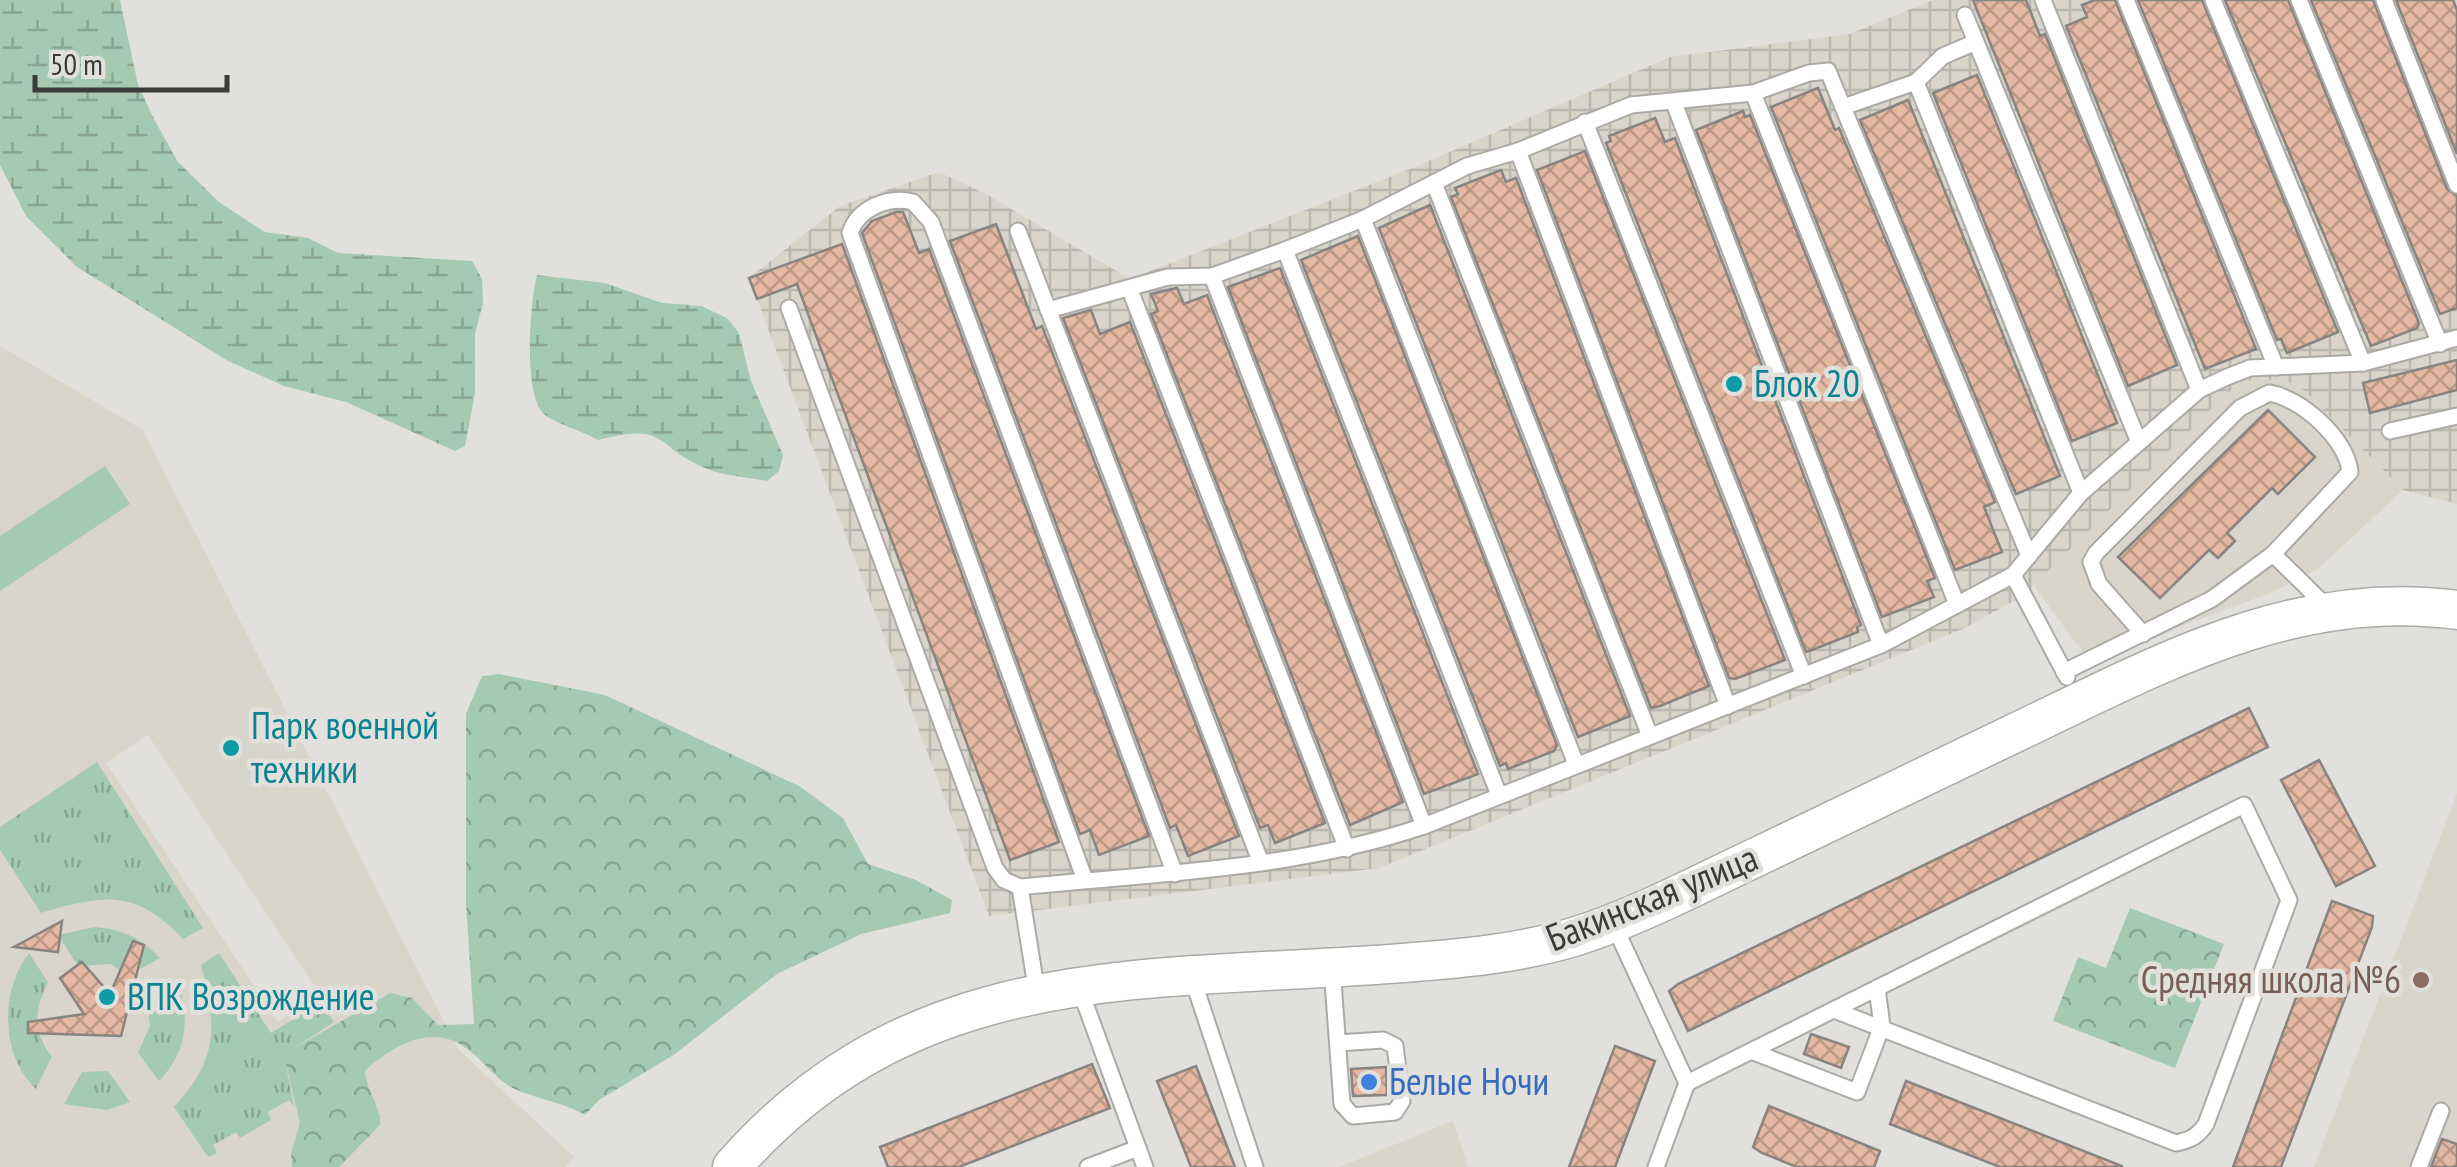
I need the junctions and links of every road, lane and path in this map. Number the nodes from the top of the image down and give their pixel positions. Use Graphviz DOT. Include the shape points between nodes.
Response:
graph roads {
  1 [pos="2043,0"];
  2 [pos="2126,0"];
  3 [pos="2213,0"];
  4 [pos="2300,0"];
  5 [pos="2384,0"];
  6 [pos="1965,15"];
  7 [pos="1976,42"];
  8 [pos="1916,82"];
  9 [pos="1752,94"];
  10 [pos="1674,102"];
  11 [pos="1843,107"];
  12 [pos="1585,122"];
  13 [pos="1518,151"];
  14 [pos="1434,182"];
  15 [pos="2457,185"];
  16 [pos="1363,219"];
  17 [pos="1018,231"];
  18 [pos="1284,250"];
  19 [pos="1212,276"];
  20 [pos="1130,290"];
  21 [pos="789,308"];
  22 [pos="1048,310"];
  23 [pos="2457,338"];
  24 [pos="2440,344"];
  25 [pos="2362,363"];
  26 [pos="2276,368"];
  27 [pos="2199,390"];
  28 [pos="2457,416"];
  29 [pos="2390,431"];
  30 [pos="2138,440"];
  31 [pos="2081,492"];
  32 [pos="2274,554"];
  33 [pos="2029,556"];
  34 [pos="2013,575"];
  35 [pos="1956,602"];
  36 [pos="2457,610"];
  37 [pos="2330,611"];
  38 [pos="2143,634"];
  39 [pos="1881,645"];
  40 [pos="1804,676"];
  41 [pos="2072,687"];
  42 [pos="1728,706"];
  43 [pos="1650,736"];
  44 [pos="1576,764"];
  45 [pos="1499,795"];
  46 [pos="1424,826"];
  47 [pos="1347,848"];
  48 [pos="1261,863"];
  49 [pos="1176,874"];
  50 [pos="1085,880"];
  51 [pos="1020,887"];
  52 [pos="1613,923"];
  53 [pos="1332,968"];
  54 [pos="1192,977"];
  55 [pos="1079,987"];
  56 [pos="1877,988"];
  57 [pos="1037,994"];
  58 [pos="1834,1010"];
  59 [pos="1882,1026"];
  60 [pos="1338,1043"];
  61 [pos="1750,1051"];
  62 [pos="1687,1083"];
  63 [pos="2441,1111"];
  64 [pos="1138,1148"];
  65 [pos="732,1167"];
  66 [pos="1088,1167"];
  67 [pos="1145,1167"];
  68 [pos="1255,1167"];
  69 [pos="1656,1167"];
  70 [pos="2420,1167"];
  1 -- 27 [label="lane"];
  2 -- 26 [label="lane"];
  3 -- 25 [label="lane"];
  4 -- 24 [label="lane"];
  5 -- 15 [label="lane"];
  6 -- 7 [label="lane"];
  7 -- 8 [label="lane" via="1943,56"];
  7 -- 30 [label="lane"];
  8 -- 11 [label="lane"];
  8 -- 31 [label="lane"];
  9 -- 10 [label="lane"];
  9 -- 11 [label="lane" via="1828,71"];
  9 -- 35 [label="lane"];
  10 -- 12 [label="lane" via="1631,105"];
  10 -- 39 [label="lane"];
  11 -- 33 [label="lane"];
  12 -- 13 [label="lane"];
  12 -- 40 [label="lane"];
  13 -- 14 [label="lane"];
  13 -- 42 [label="lane"];
  14 -- 16 [label="lane"];
  14 -- 43 [label="lane"];
  16 -- 18 [label="lane"];
  16 -- 44 [label="lane"];
  17 -- 22 [label="lane"];
  18 -- 19 [label="lane"];
  18 -- 45 [label="lane"];
  19 -- 20 [label="lane" via="1168,277"];
  19 -- 46 [label="lane"];
  20 -- 22 [label="lane"];
  20 -- 47 [label="lane"];
  21 -- 51 [label="lane" via="994,868"];
  22 -- 48 [label="lane"];
  23 -- 24 [label="lane"];
  24 -- 25 [label="lane"];
  25 -- 26 [label="lane"];
  26 -- 27 [label="lane" via="2250,368"];
  27 -- 30 [label="lane"];
  28 -- 29 [label="lane"];
  30 -- 31 [label="lane"];
  31 -- 33 [label="lane"];
  32 -- 37 [label="lane"];
  32 -- 38 [label="lane" via="2212,599"];
  32 -- 38 [label="lane" via="2350,472 2343,449 2296,402 2269,393 2240,408 2096,553 2099,584"];
  33 -- 34 [label="lane"];
  34 -- 35 [label="lane"];
  34 -- 41 [label="lane"];
  35 -- 39 [label="lane"];
  36 -- 37 [label="street, Бакинская улица"];
  37 -- 41 [label="street, Бакинская улица" via="2216,639"];
  38 -- 41 [label="lane"];
  39 -- 40 [label="lane"];
  40 -- 42 [label="lane"];
  41 -- 52 [label="street, Бакинская улица"];
  42 -- 43 [label="lane"];
  43 -- 44 [label="lane"];
  44 -- 45 [label="lane"];
  45 -- 46 [label="lane"];
  46 -- 47 [label="lane"];
  47 -- 48 [label="lane"];
  48 -- 49 [label="lane"];
  49 -- 50 [label="lane"];
  49 -- 50 [label="lane" via="931,222 913,202 890,201 861,213 850,233"];
  50 -- 51 [label="lane"];
  51 -- 57 [label="lane"];
  52 -- 53 [label="street, Бакинская улица" via="1498,954"];
  52 -- 62 [label="lane"];
  53 -- 54 [label="street, Бакинская улица"];
  53 -- 60 [label="lane"];
  54 -- 55 [label="street, Бакинская улица"];
  54 -- 68 [label="lane"];
  55 -- 57 [label="street, Бакинская улица"];
  55 -- 64 [label="lane"];
  56 -- 58 [label="lane"];
  56 -- 59 [label="lane"];
  56 -- 59 [label="lane" via="2244,806 2289,900 2206,1124 2186,1141"];
  57 -- 65 [label="street, Бакинская улица" via="950,1015 867,1054 788,1109"];
  58 -- 59 [label="lane"];
  58 -- 61 [label="lane"];
  59 -- 61 [label="lane" via="1857,1092"];
  60 -- 60 [label="lane" via="1345,1110 1353,1116 1395,1112 1402,1101 1395,1046 1383,1040"];
  61 -- 62 [label="lane"];
  62 -- 69 [label="lane"];
  63 -- 70 [label="lane"];
  64 -- 66 [label="lane"];
  64 -- 67 [label="lane"];
}
